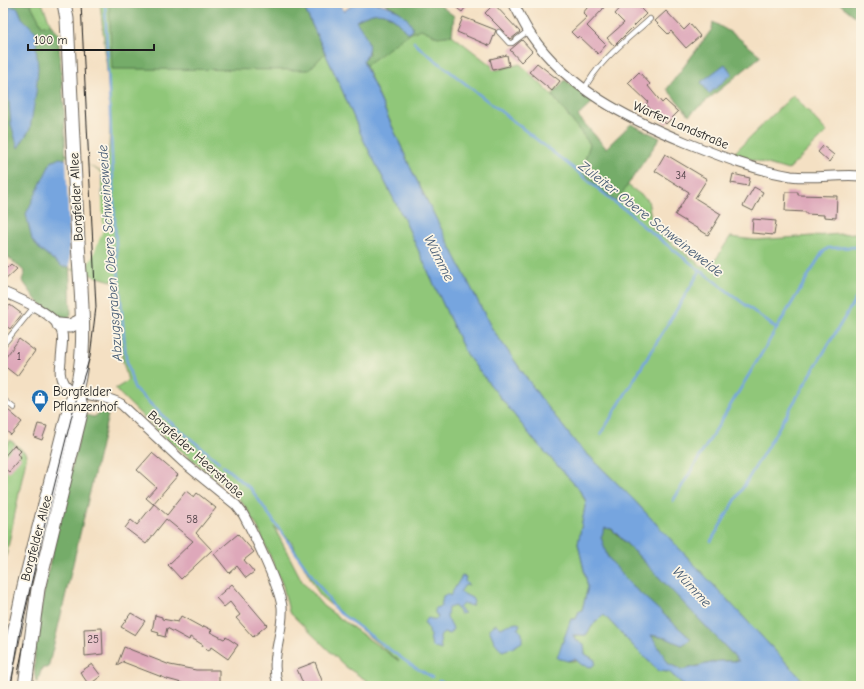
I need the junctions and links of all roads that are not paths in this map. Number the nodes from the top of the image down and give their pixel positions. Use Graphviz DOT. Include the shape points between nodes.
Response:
graph roads {
  1 [pos="64,3"];
  2 [pos="513,3"];
  3 [pos="650,19"];
  4 [pos="528,31"];
  5 [pos="498,32"];
  6 [pos="584,90"];
  7 [pos="861,176"];
  8 [pos="3,292"];
  9 [pos="34,307"];
  10 [pos="82,320"];
  11 [pos="59,325"];
  12 [pos="3,345"];
  13 [pos="77,392"];
  14 [pos="3,399"];
  15 [pos="14,408"];
  16 [pos="3,686"];
  17 [pos="25,686"];
  18 [pos="278,686"];
  1 -- 10 [label="main road, Borgfelder Allee" via="67,19"];
  2 -- 4 [label="street, Warfer Landstraße"];
  3 -- 6 [label="lane" via="608,59"];
  4 -- 5 [label="lane" via="512,43"];
  4 -- 6 [label="street, Warfer Landstraße" via="551,60"];
  6 -- 7 [label="street, Warfer Landstraße" via="639,123 756,169 793,176"];
  8 -- 9 [label="street"];
  9 -- 11 [label="street"];
  9 -- 12 [label="lane"];
  10 -- 11 [label="main road" via="70,326"];
  10 -- 13 [label="main road, Borgfelder Allee"];
  11 -- 13 [label="street" via="63,335 60,376 65,386"];
  13 -- 16 [label="main road, Borgfelder Allee" via="70,406 24,586"];
  13 -- 17 [label="main road, Borgfelder Allee" via="82,409 38,589"];
  13 -- 18 [label="street, Borgfelder Heerstraße" via="107,397 121,404 243,514 275,583 282,607 274,657"];
  14 -- 15 [label="lane"];
}
